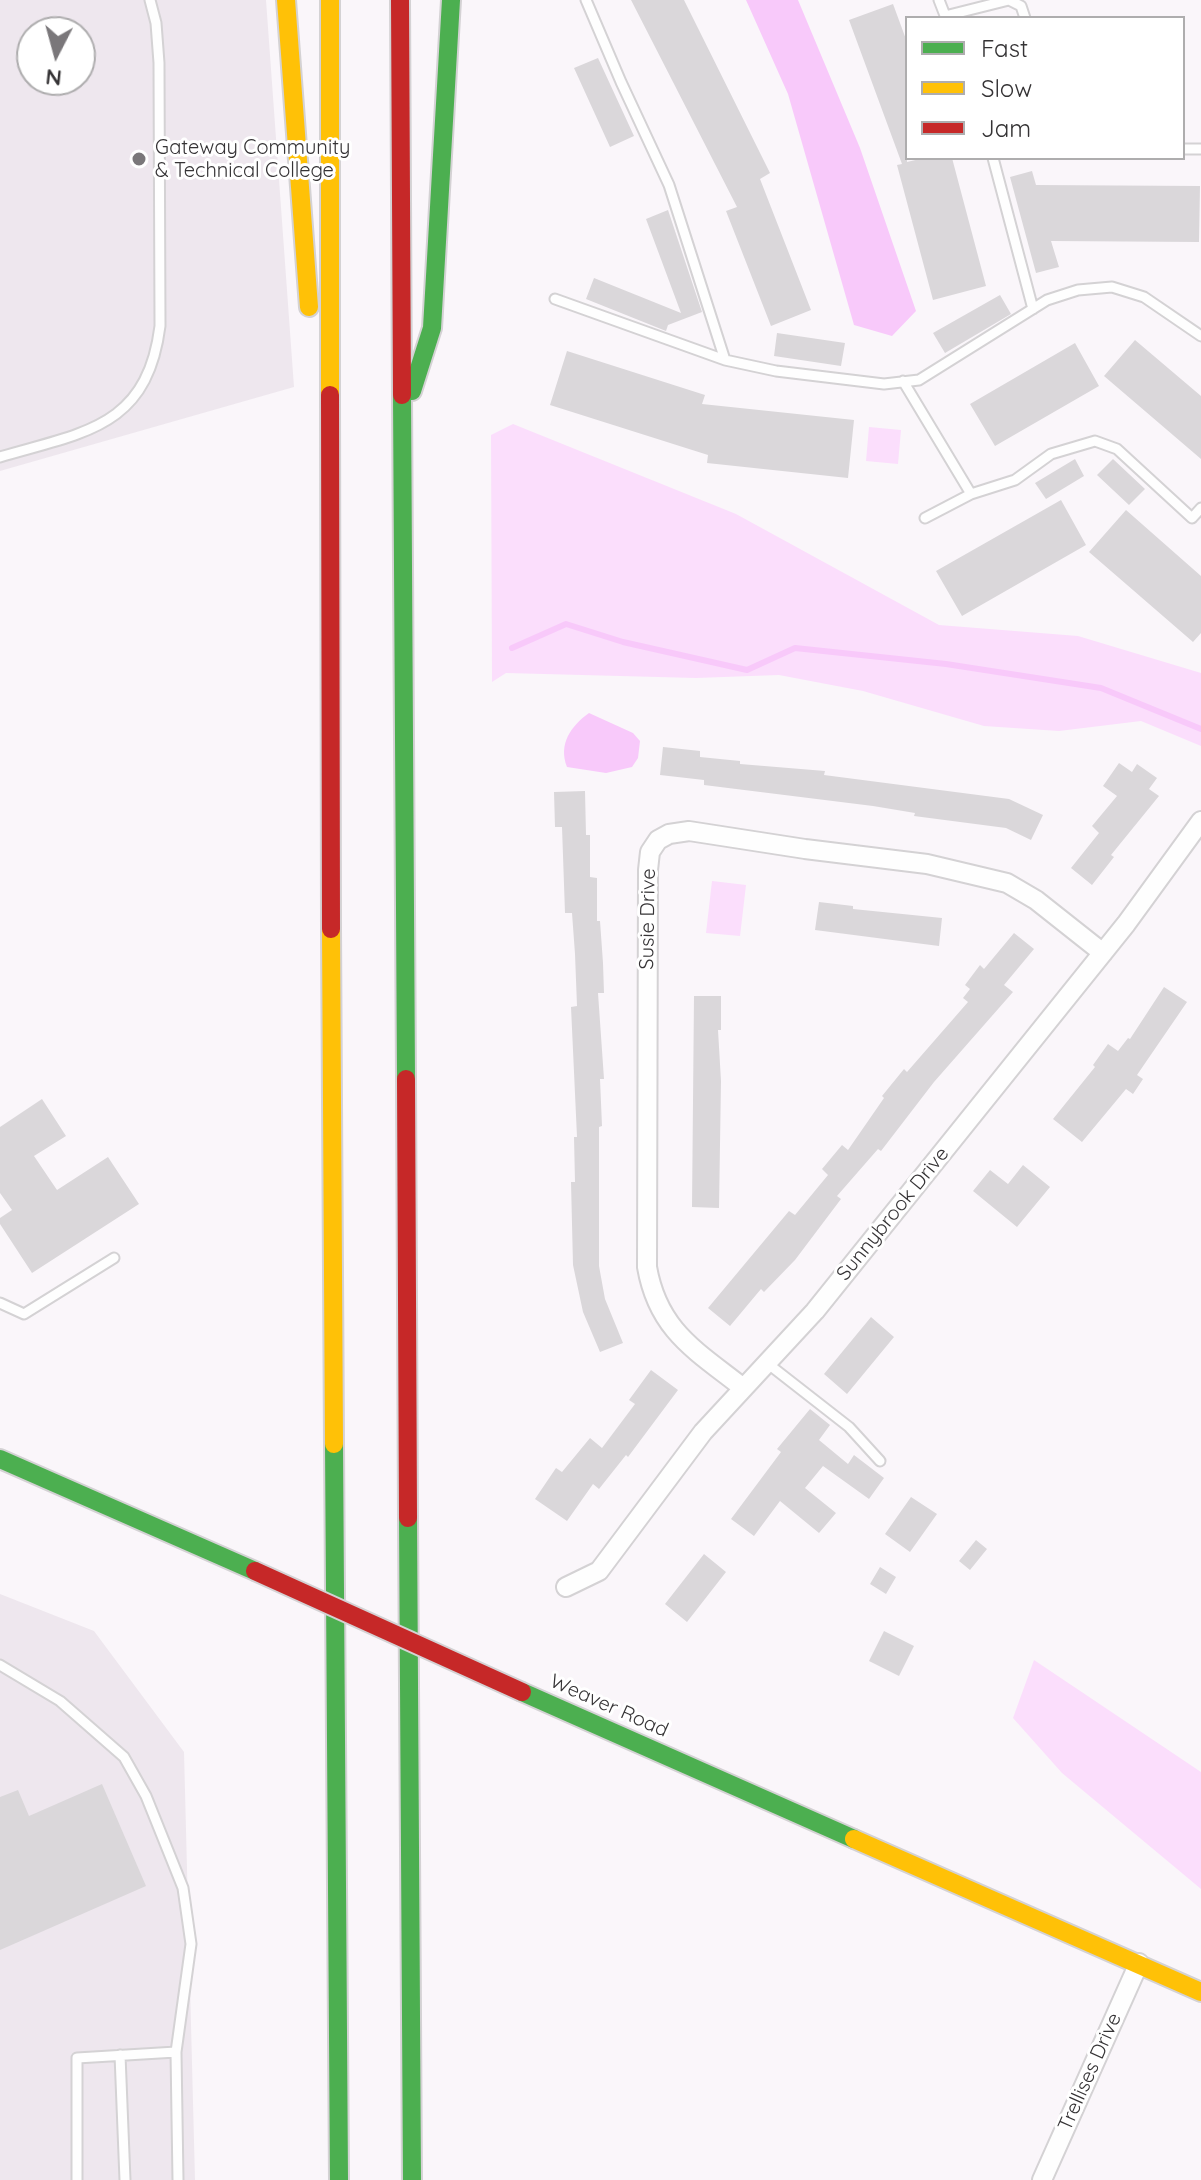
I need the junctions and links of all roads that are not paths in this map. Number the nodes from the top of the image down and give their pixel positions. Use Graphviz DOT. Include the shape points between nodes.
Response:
graph roads {
  1 [pos="150,0"];
  2 [pos="286,0"];
  3 [pos="330,0"];
  4 [pos="400,0"];
  5 [pos="451,0"];
  6 [pos="586,0"];
  7 [pos="949,16"];
  8 [pos="1024,16"];
  9 [pos="994,160"];
  10 [pos="555,299"];
  11 [pos="1033,309"];
  12 [pos="1201,336"];
  13 [pos="725,360"];
  14 [pos="903,381"];
  15 [pos="403,422"];
  16 [pos="0,457"];
  17 [pos="971,494"];
  18 [pos="1201,508"];
  19 [pos="925,518"];
  20 [pos="331,667"];
  21 [pos="1201,821"];
  22 [pos="1103,953"];
  23 [pos="114,1258"];
  24 [pos="0,1303"];
  25 [pos="767,1363"];
  26 [pos="742,1387"];
  27 [pos="0,1459"];
  28 [pos="880,1461"];
  29 [pos="566,1587"];
  30 [pos="0,1665"];
  31 [pos="1139,1963"];
  32 [pos="1201,1992"];
  33 [pos="176,2052"];
  34 [pos="120,2055"];
  35 [pos="77,2180"];
  36 [pos="125,2180"];
  37 [pos="178,2180"];
  38 [pos="339,2180"];
  39 [pos="412,2180"];
  40 [pos="1042,2180"];
  1 -- 16 [label="lane" via="159,63 160,326 153,364 134,400 115,416 86,432"];
  2 -- 20 [label="main road"];
  3 -- 20 [label="main road"];
  4 -- 15 [label="main road"];
  5 -- 15 [label="main road" via="432,328"];
  6 -- 13 [label="lane" via="669,185"];
  7 -- 8 [label="lane" via="1009,0 1021,6"];
  9 -- 11 [label="lane"];
  10 -- 13 [label="lane"];
  11 -- 12 [label="lane" via="1078,290 1112,287 1144,297"];
  11 -- 14 [label="lane" via="919,380"];
  13 -- 14 [label="lane" via="884,384"];
  14 -- 17 [label="lane"];
  15 -- 39 [label="main road"];
  17 -- 18 [label="lane" via="1015,480 1051,454 1095,441 1117,449 1192,518"];
  17 -- 19 [label="lane"];
  20 -- 38 [label="main road"];
  21 -- 22 [label="street, Sunnybrook Drive"];
  22 -- 25 [label="street, Sunnybrook Drive" via="815,1311"];
  22 -- 26 [label="street, Susie Drive" via="1007,883 927,864 689,831 658,840 648,870 647,1267 661,1313 682,1340"];
  23 -- 24 [label="lane" via="24,1314"];
  25 -- 26 [label="street, Sunnybrook Drive"];
  25 -- 28 [label="lane" via="849,1427"];
  26 -- 29 [label="street, Sunnybrook Drive" via="599,1571"];
  27 -- 31 [label="main road, Weaver Road, bridge"];
  30 -- 33 [label="lane" via="60,1701 124,1757 146,1796 183,1888 191,1944"];
  31 -- 32 [label="main road, Weaver Road"];
  31 -- 40 [label="street, Trellises Drive"];
  33 -- 34 [label="lane"];
  33 -- 37 [label="lane"];
  34 -- 35 [label="lane" via="77,2058"];
  34 -- 36 [label="lane"];
}
